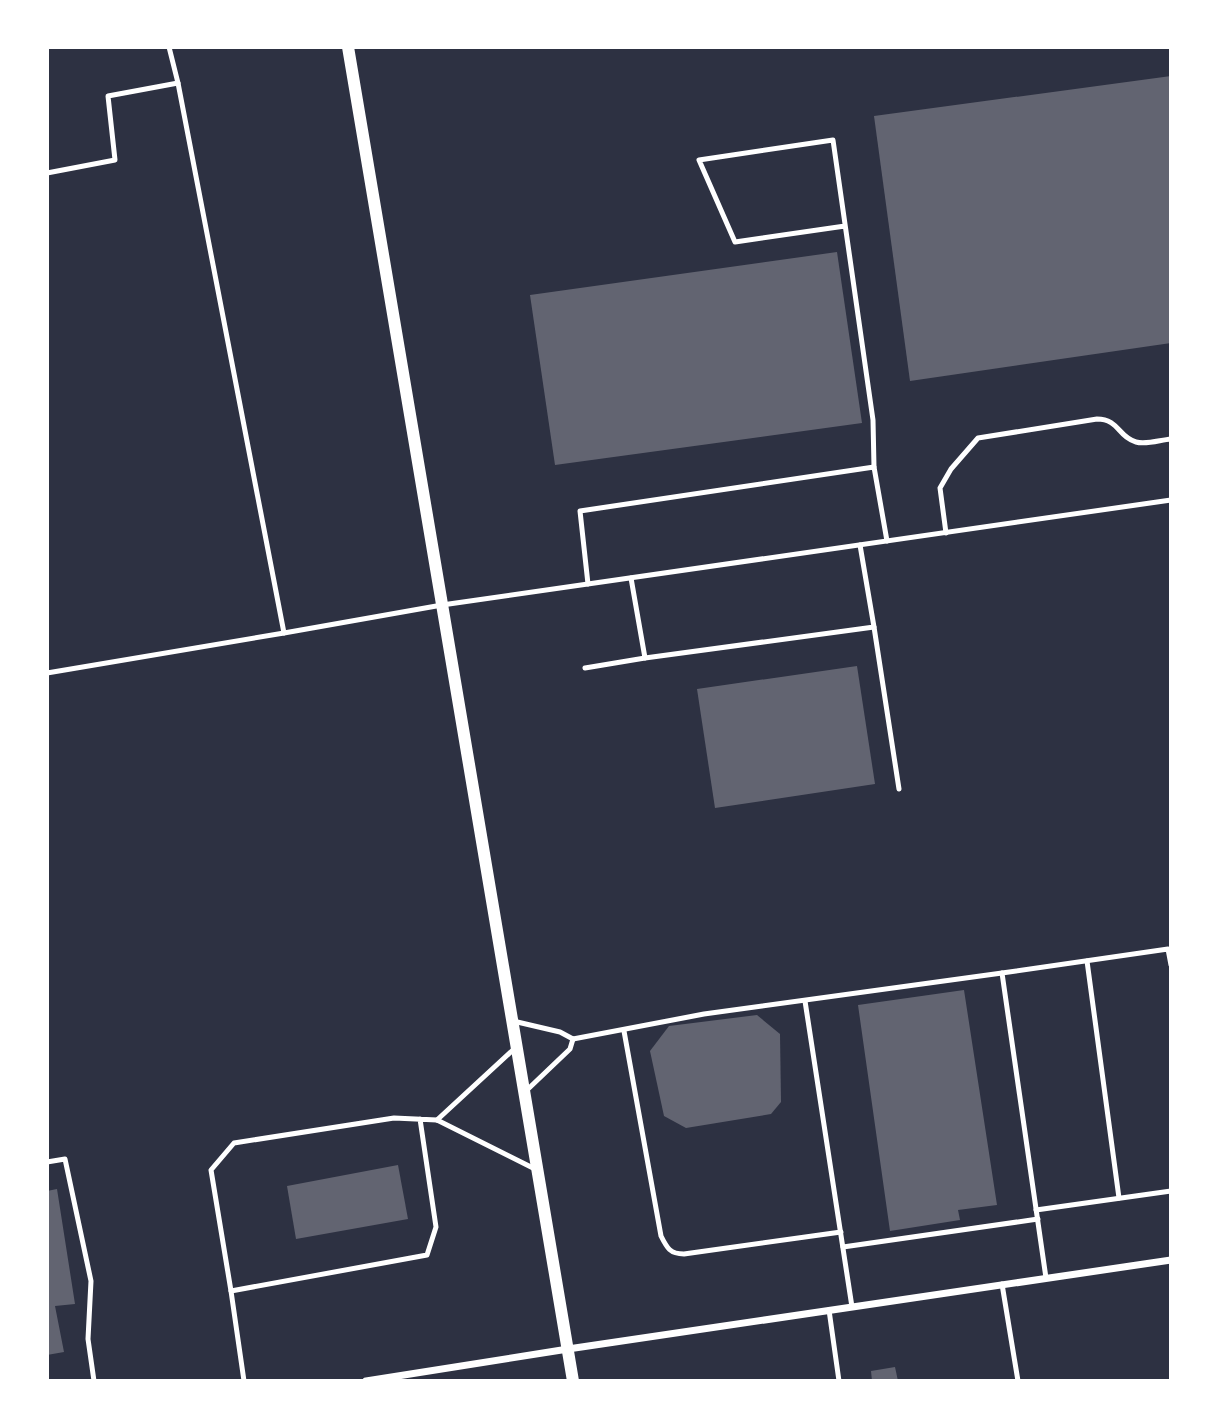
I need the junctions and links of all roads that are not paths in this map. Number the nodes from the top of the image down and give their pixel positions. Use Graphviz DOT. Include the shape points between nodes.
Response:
graph roads {
  1 [pos="169,47"];
  2 [pos="348,47"];
  3 [pos="178,83"];
  4 [pos="47,173"];
  5 [pos="845,226"];
  6 [pos="1171,439"];
  7 [pos="874,467"];
  8 [pos="1171,500"];
  9 [pos="946,533"];
  10 [pos="887,541"];
  11 [pos="860,545"];
  12 [pos="631,578"];
  13 [pos="588,584"];
  14 [pos="442,605"];
  15 [pos="874,626"];
  16 [pos="284,633"];
  17 [pos="645,658"];
  18 [pos="585,668"];
  19 [pos="47,673"];
  20 [pos="899,789"];
  21 [pos="1087,961"];
  22 [pos="1171,965"];
  23 [pos="1002,973"];
  24 [pos="805,1000"];
  25 [pos="513,1021"];
  26 [pos="624,1031"];
  27 [pos="573,1039"];
  28 [pos="517,1046"];
  29 [pos="524,1092"];
  30 [pos="420,1119"];
  31 [pos="437,1120"];
  32 [pos="47,1162"];
  33 [pos="538,1170"];
  34 [pos="1171,1191"];
  35 [pos="1119,1198"];
  36 [pos="1036,1210"];
  37 [pos="1038,1219"];
  38 [pos="841,1232"];
  39 [pos="843,1247"];
  40 [pos="1171,1260"];
  41 [pos="1046,1278"];
  42 [pos="1002,1284"];
  43 [pos="231,1291"];
  44 [pos="852,1307"];
  45 [pos="829,1310"];
  46 [pos="568,1349"];
  47 [pos="94,1381"];
  48 [pos="244,1381"];
  49 [pos="366,1381"];
  50 [pos="573,1381"];
  51 [pos="839,1381"];
  52 [pos="1018,1381"];
  1 -- 3 [label="lane"];
  2 -- 14 [label="street"];
  3 -- 4 [label="lane" via="108,96 115,160"];
  3 -- 16 [label="lane"];
  5 -- 5 [label="lane" via="735,242 699,160 833,139"];
  5 -- 7 [label="lane" via="873,419"];
  6 -- 9 [label="lane" via="1138,443 1106,419 978,438 940,488"];
  7 -- 10 [label="lane"];
  7 -- 13 [label="lane" via="580,511"];
  8 -- 9 [label="lane"];
  9 -- 10 [label="lane"];
  10 -- 11 [label="lane"];
  11 -- 12 [label="lane"];
  11 -- 15 [label="lane"];
  12 -- 13 [label="lane"];
  12 -- 17 [label="lane"];
  13 -- 14 [label="lane"];
  14 -- 16 [label="lane"];
  14 -- 25 [label="street"];
  15 -- 17 [label="lane"];
  15 -- 20 [label="lane"];
  16 -- 19 [label="lane"];
  17 -- 18 [label="lane"];
  21 -- 22 [label="lane" via="1168,949"];
  21 -- 23 [label="lane"];
  21 -- 35 [label="lane"];
  23 -- 24 [label="lane"];
  23 -- 36 [label="lane"];
  24 -- 26 [label="lane"];
  24 -- 38 [label="lane"];
  25 -- 27 [label="lane"];
  25 -- 28 [label="street"];
  26 -- 27 [label="lane"];
  26 -- 38 [label="lane" via="661,1236 674,1254"];
  27 -- 29 [label="lane" via="570,1049"];
  28 -- 29 [label="street"];
  28 -- 31 [label="lane"];
  29 -- 33 [label="street"];
  30 -- 31 [label="lane"];
  30 -- 43 [label="lane" via="436,1227 427,1255"];
  30 -- 43 [label="lane" via="394,1118 234,1143 211,1170"];
  31 -- 33 [label="lane"];
  32 -- 47 [label="lane" via="65,1159 91,1281 88,1339"];
  33 -- 46 [label="street"];
  34 -- 35 [label="lane"];
  35 -- 36 [label="lane"];
  36 -- 37 [label="lane"];
  37 -- 39 [label="lane"];
  37 -- 41 [label="lane"];
  38 -- 39 [label="lane"];
  39 -- 44 [label="lane"];
  40 -- 41 [label="street"];
  41 -- 42 [label="street"];
  42 -- 44 [label="street"];
  42 -- 52 [label="lane"];
  43 -- 48 [label="lane"];
  44 -- 45 [label="street"];
  45 -- 46 [label="street"];
  45 -- 51 [label="lane"];
  46 -- 49 [label="street"];
  46 -- 50 [label="street"];
}
